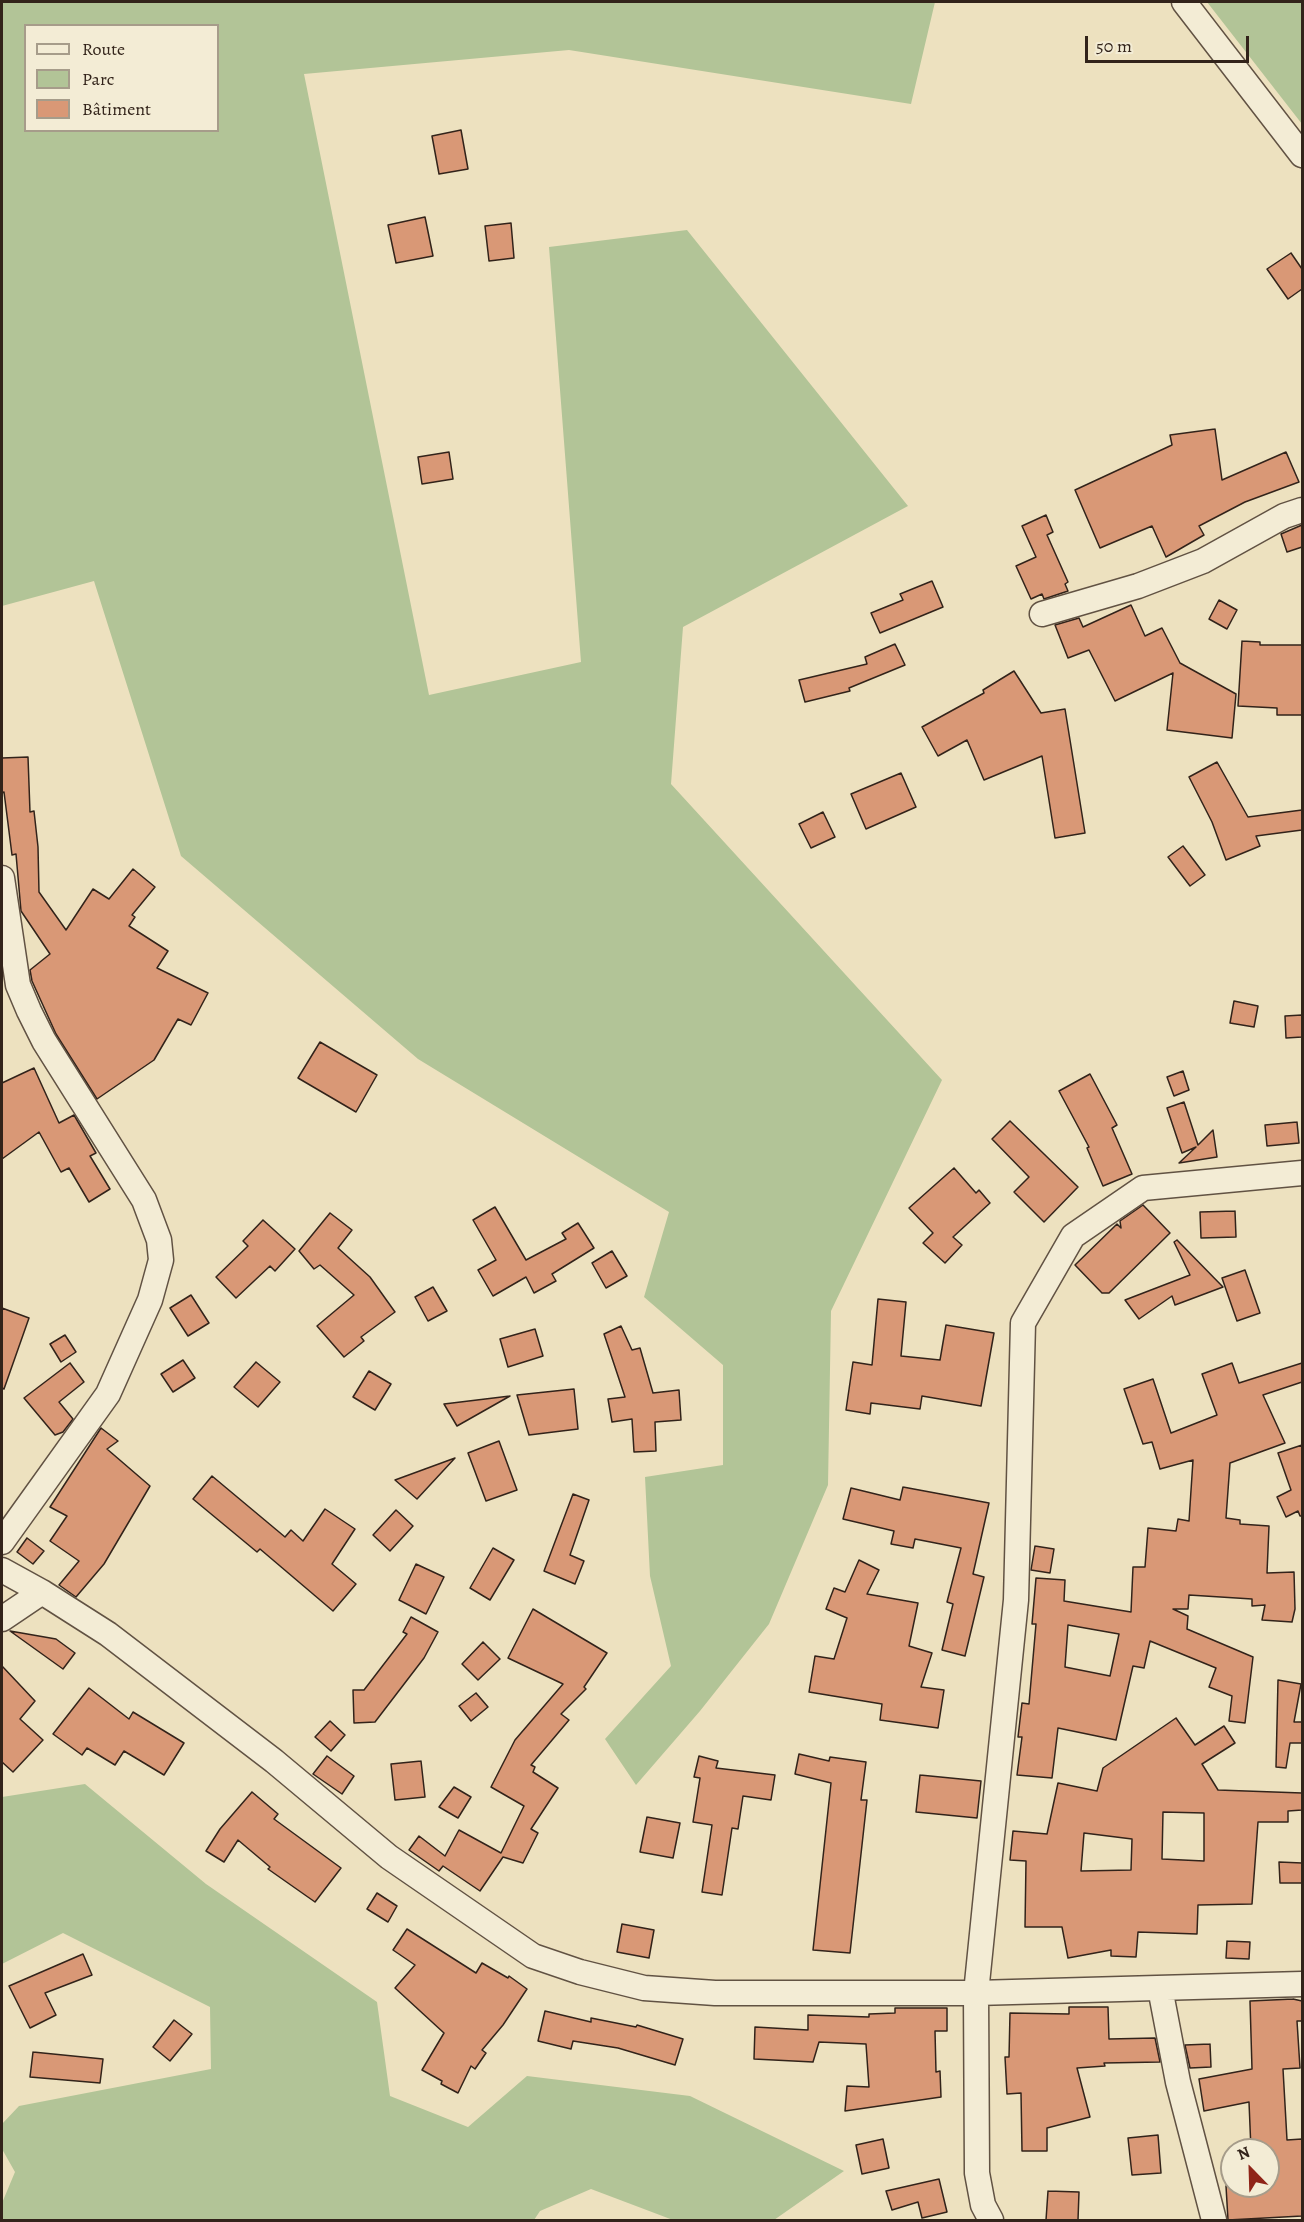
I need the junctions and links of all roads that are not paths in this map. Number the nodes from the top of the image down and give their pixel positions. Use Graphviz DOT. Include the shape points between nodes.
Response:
graph roads {
  1 [pos="1184,2"];
  2 [pos="1302,155"];
  3 [pos="1302,510"];
  4 [pos="1042,614"];
  5 [pos="2,878"];
  6 [pos="1302,1173"];
  7 [pos="2,1542"];
  8 [pos="2,1570"];
  9 [pos="42,1592"];
  10 [pos="2,1619"];
  11 [pos="1302,1984"];
  12 [pos="1160,1988"];
  13 [pos="976,1993"];
  14 [pos="991,2220"];
  15 [pos="1214,2220"];
  1 -- 2 [label="street"];
  3 -- 4 [label="street" via="1203,561 1138,586"];
  5 -- 7 [label="street" via="18,985 44,1041 144,1200 159,1240 161,1260 150,1299 108,1394"];
  6 -- 13 [label="street" via="1143,1188 1073,1236 1023,1323 1016,1600"];
  8 -- 9 [label="street"];
  9 -- 10 [label="street"];
  9 -- 13 [label="street" via="145,1662 274,1761 388,1857 534,1956 644,1988 715,1993"];
  11 -- 12 [label="street"];
  12 -- 13 [label="street"];
  12 -- 15 [label="street" via="1178,2082"];
  13 -- 14 [label="street" via="977,2173 983,2205"];
}
